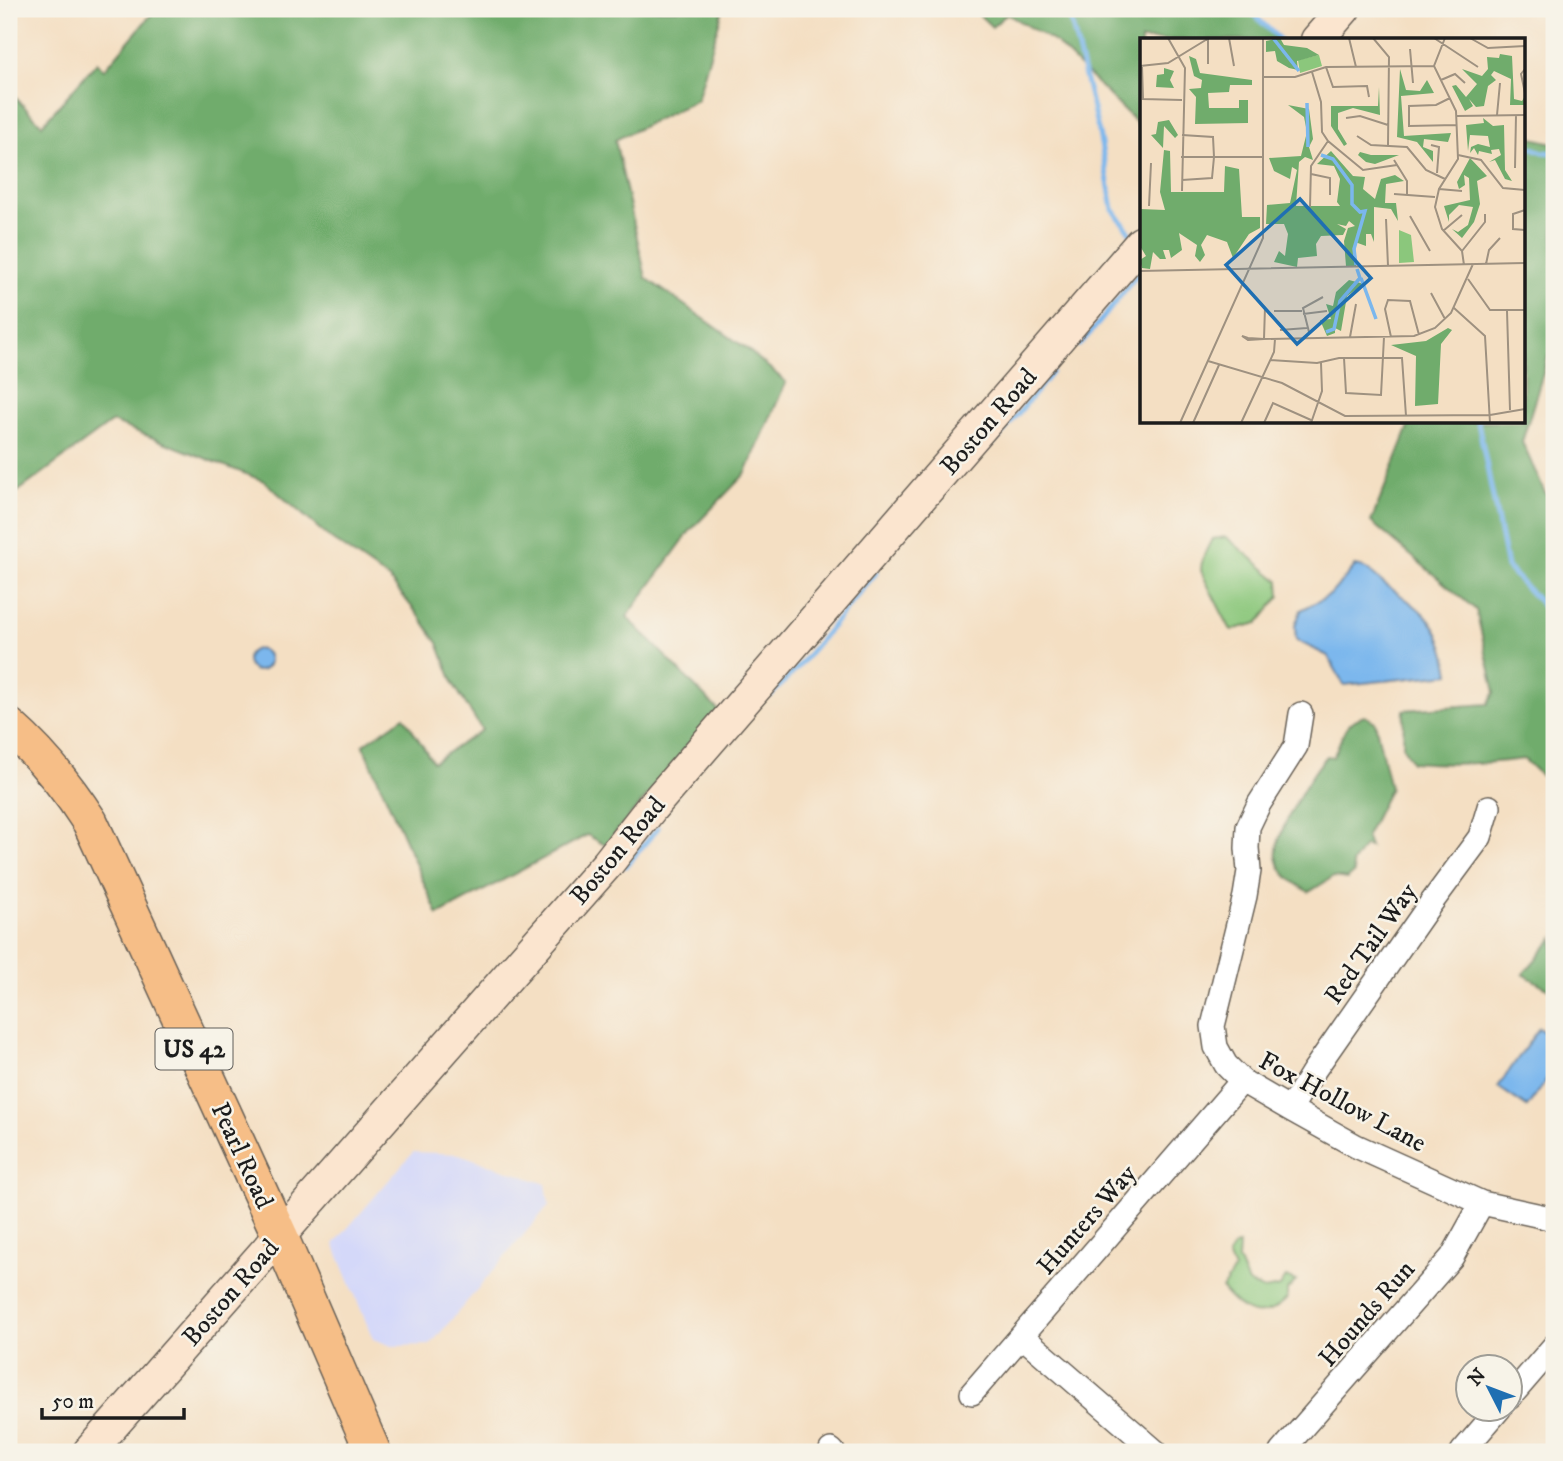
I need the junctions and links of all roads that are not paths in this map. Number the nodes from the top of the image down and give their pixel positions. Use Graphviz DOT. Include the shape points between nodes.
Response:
graph roads {
  1 [pos="1344,9"];
  2 [pos="1319,38"];
  3 [pos="1140,244"];
  4 [pos="1301,714"];
  5 [pos="9,726"];
  6 [pos="1489,807"];
  7 [pos="1242,1081"];
  8 [pos="1290,1109"];
  9 [pos="1482,1203"];
  10 [pos="1553,1219"];
  11 [pos="280,1236"];
  12 [pos="1023,1337"];
  13 [pos="1554,1346"];
  14 [pos="1524,1381"];
  15 [pos="972,1393"];
  16 [pos="1489,1422"];
  17 [pos="89,1452"];
  18 [pos="373,1452"];
  19 [pos="1156,1452"];
  20 [pos="1281,1452"];
  21 [pos="1462,1452"];
  1 -- 2 [label="street"];
  3 -- 11 [label="street, Boston Road"];
  4 -- 7 [label="street, Fox Hollow Lane" via="1297,746 1248,827 1245,896 1213,1026 1216,1047"];
  5 -- 11 [label="main road, Pearl Road / US 42" via="68,789 90,822"];
  6 -- 8 [label="street, Red Tail Way" via="1480,837"];
  7 -- 8 [label="street, Fox Hollow Lane"];
  7 -- 12 [label="street, Hunters Way"];
  8 -- 9 [label="street, Fox Hollow Lane" via="1356,1146"];
  9 -- 10 [label="street, Fox Hollow Lane"];
  9 -- 20 [label="street, Hounds Run" via="1452,1257"];
  11 -- 17 [label="street, Boston Road"];
  11 -- 18 [label="main road, Pearl Road / US 42"];
  12 -- 15 [label="street, Hunters Way"];
  12 -- 19 [label="street"];
  13 -- 14 [label="street"];
  16 -- 21 [label="street"];
}
